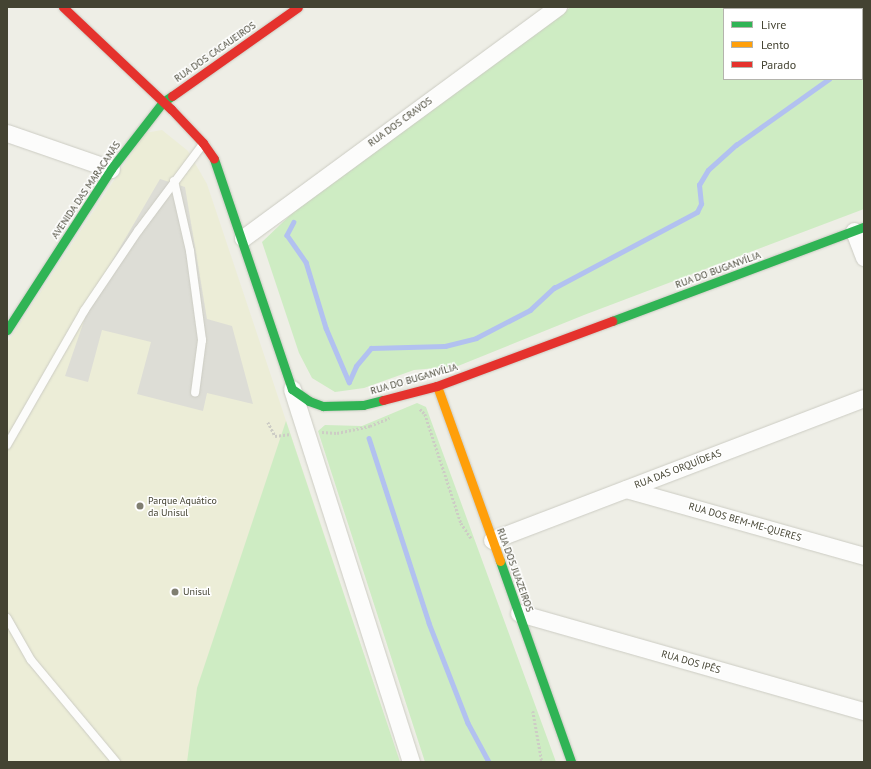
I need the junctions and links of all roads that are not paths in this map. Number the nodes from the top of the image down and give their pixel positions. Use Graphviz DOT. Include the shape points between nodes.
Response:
graph roads {
  1 [pos="63,7"];
  2 [pos="298,7"];
  3 [pos="558,7"];
  4 [pos="164,102"];
  5 [pos="7,133"];
  6 [pos="203,143"];
  7 [pos="111,169"];
  8 [pos="174,181"];
  9 [pos="859,229"];
  10 [pos="243,238"];
  11 [pos="864,257"];
  12 [pos="7,330"];
  13 [pos="437,386"];
  14 [pos="292,389"];
  15 [pos="195,393"];
  16 [pos="864,398"];
  17 [pos="7,444"];
  18 [pos="626,489"];
  19 [pos="485,541"];
  20 [pos="864,556"];
  21 [pos="519,613"];
  22 [pos="7,618"];
  23 [pos="864,711"];
  24 [pos="116,762"];
  25 [pos="410,762"];
  26 [pos="571,762"];
  1 -- 4 [label="street"];
  2 -- 4 [label="street, RUA DOS CACAUEIROS"];
  3 -- 10 [label="street, RUA DOS CRAVOS"];
  4 -- 6 [label="street"];
  4 -- 7 [label="street, AVENIDA DAS MARACANÃS"];
  5 -- 7 [label="street"];
  6 -- 8 [label="lane"];
  6 -- 10 [label="street" via="223,178"];
  7 -- 12 [label="street, AVENIDA DAS MARACANÃS"];
  8 -- 15 [label="lane" via="190,251 202,340"];
  8 -- 17 [label="lane" via="84,311"];
  9 -- 11 [label="street"];
  9 -- 13 [label="street, RUA DO BUGANVÍLIA"];
  10 -- 14 [label="street"];
  13 -- 14 [label="street, RUA DO BUGANVÍLIA" via="363,405 337,407 309,401"];
  13 -- 19 [label="street, RUA DOS JUAZEIROS"];
  14 -- 25 [label="street"];
  16 -- 18 [label="street, RUA DAS ORQUÍDEAS"];
  18 -- 19 [label="street, RUA DAS ORQUÍDEAS"];
  18 -- 20 [label="street, RUA DOS BEM-ME-QUERES"];
  19 -- 21 [label="street, RUA DOS JUAZEIROS"];
  21 -- 23 [label="street, RUA DOS IPÊS"];
  21 -- 26 [label="street, RUA DOS JUAZEIROS"];
  22 -- 24 [label="lane" via="31,660"];
}
